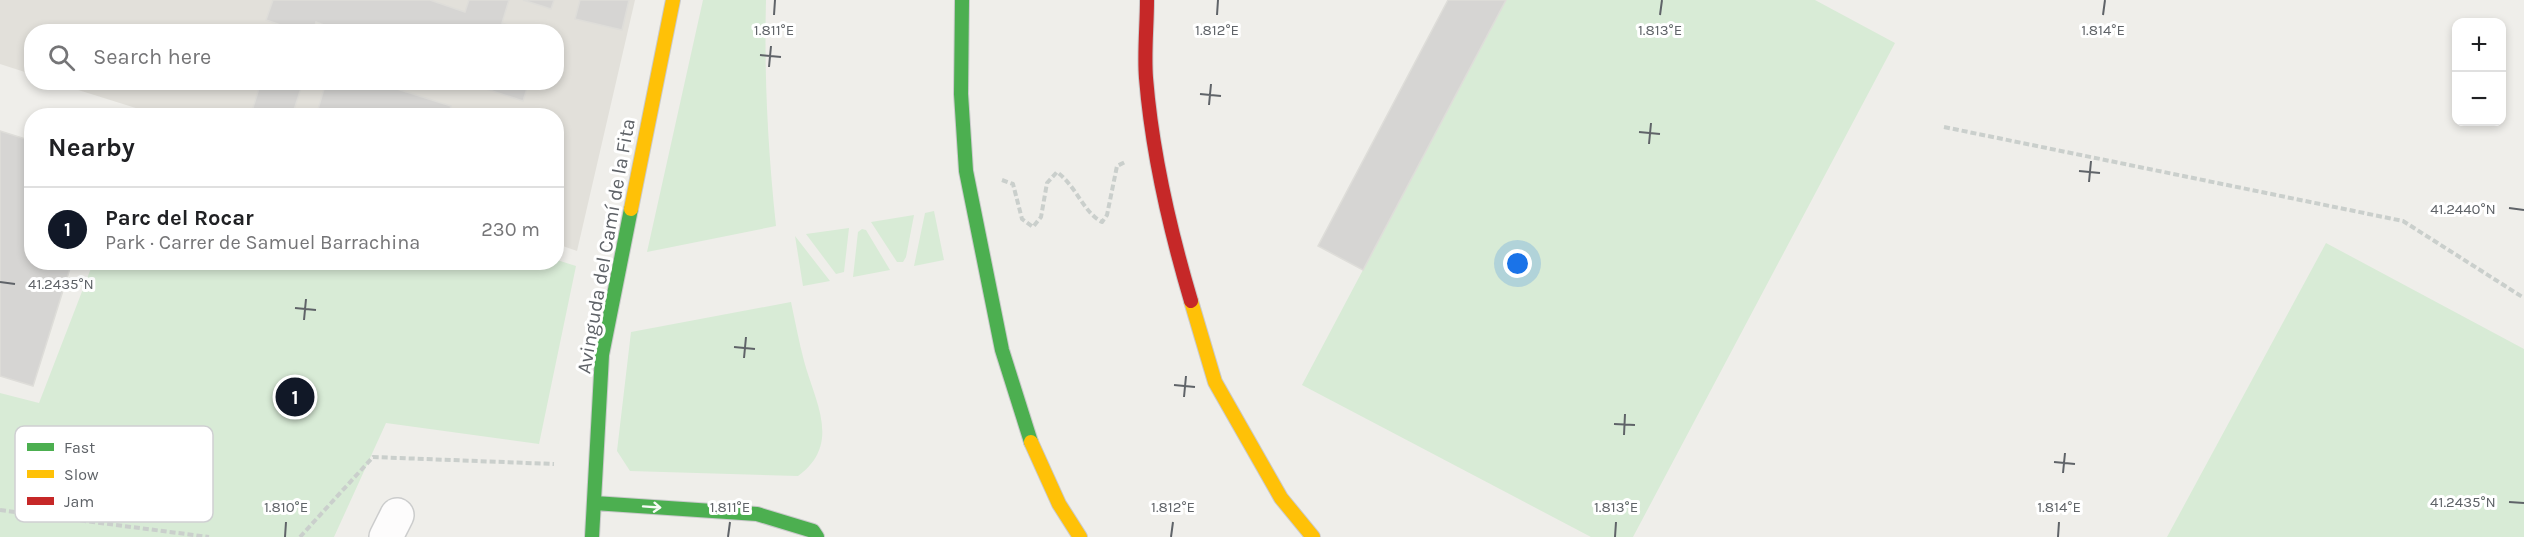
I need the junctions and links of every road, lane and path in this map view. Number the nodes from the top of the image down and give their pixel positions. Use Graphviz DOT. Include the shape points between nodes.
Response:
graph roads {
  1 [pos="673,0"];
  2 [pos="962,0"];
  3 [pos="1147,0"];
  4 [pos="1944,127"];
  5 [pos="1158,157"];
  6 [pos="970,187"];
  7 [pos="2524,298"];
  8 [pos="554,464"];
  9 [pos="594,504"];
  10 [pos="0,510"];
  11 [pos="15,512"];
  12 [pos="93,522"];
  13 [pos="209,537"];
  14 [pos="300,537"];
  15 [pos="592,537"];
  16 [pos="817,537"];
  17 [pos="1080,537"];
  18 [pos="1314,537"];
  1 -- 9 [label="street, Avinguda del Camí de la Fita" via="602,355"];
  2 -- 6 [label="street" via="964,151"];
  3 -- 5 [label="street" via="1146,77"];
  4 -- 7 [label="path" via="2403,222"];
  5 -- 6 [label="path" via="1117,166 1107,215 1102,222 1092,217 1070,181 1057,172 1047,183 1041,217 1033,227 1022,219 1013,184 1001,180"];
  5 -- 18 [label="street" via="1181,268 1215,382 1281,498"];
  6 -- 17 [label="street" via="984,269 1015,400 1059,508"];
  8 -- 14 [label="path" via="373,457"];
  9 -- 15 [label="street, Avinguda del Camí de la Fita"];
  9 -- 16 [label="street, one-way" via="757,514 813,531"];
  10 -- 11 [label="path"];
  12 -- 13 [label="path"];
}
